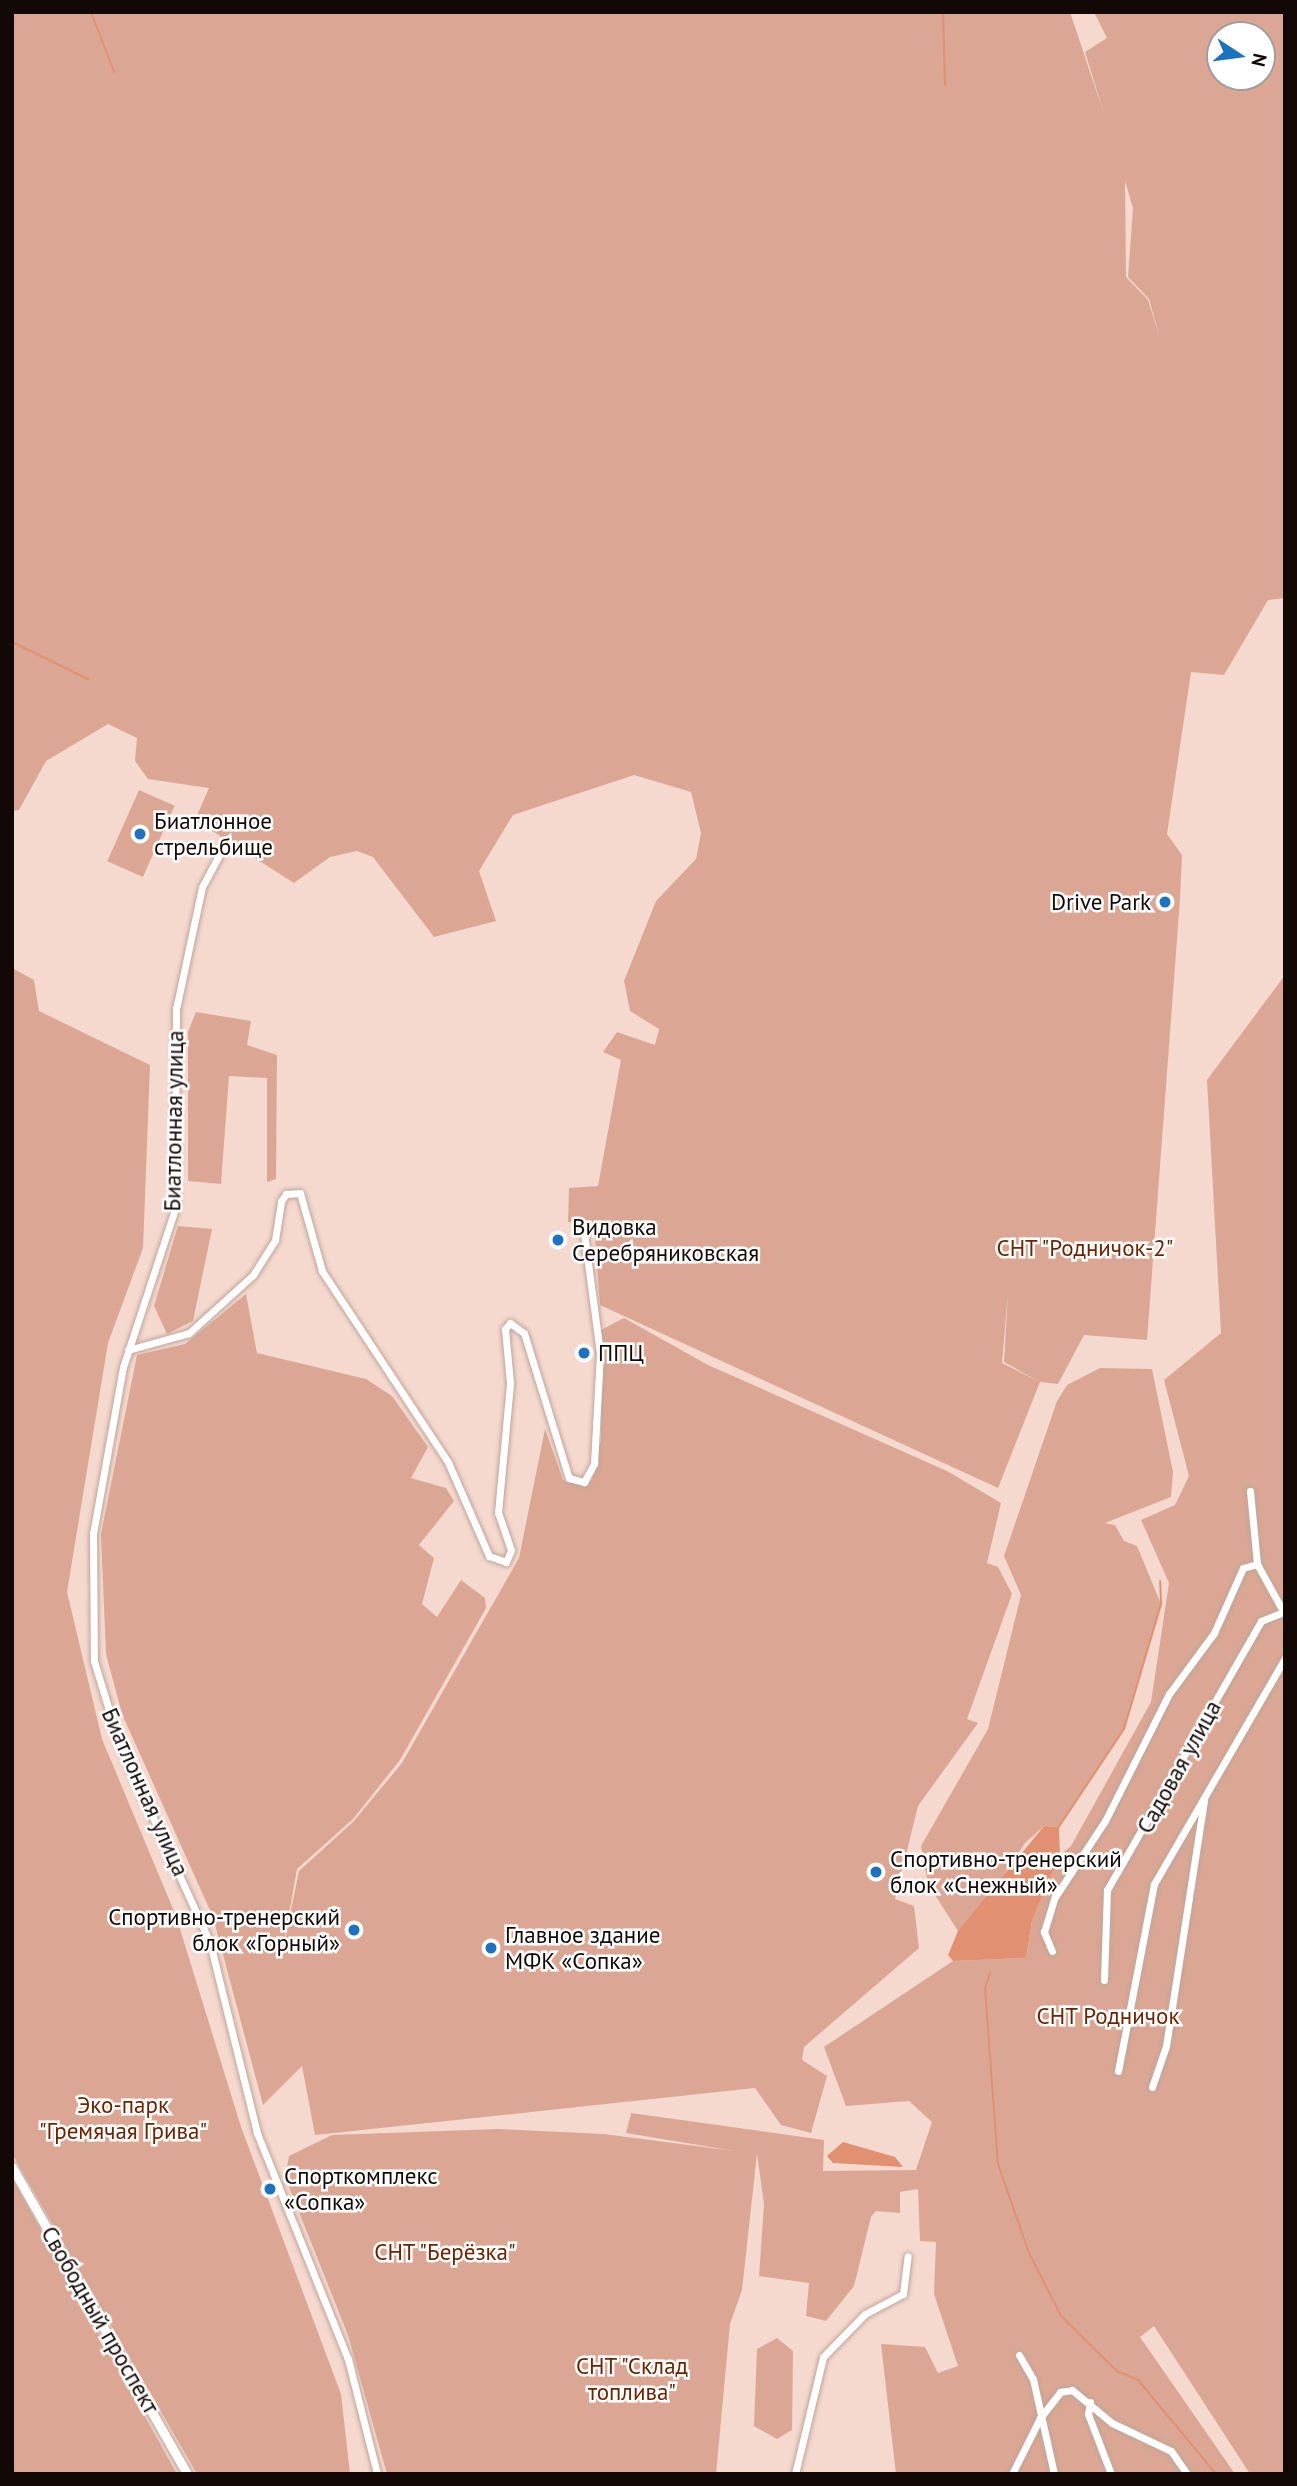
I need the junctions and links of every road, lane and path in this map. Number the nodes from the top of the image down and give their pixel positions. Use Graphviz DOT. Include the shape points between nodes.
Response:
graph roads {
  1 [pos="223,848"];
  2 [pos="584,1233"];
  3 [pos="128,1350"];
  4 [pos="1250,1491"];
  5 [pos="1257,1564"];
  6 [pos="1284,1613"];
  7 [pos="1285,1657"];
  8 [pos="1205,1795"];
  9 [pos="1052,1951"];
  10 [pos="1104,1980"];
  11 [pos="1118,2070"];
  12 [pos="1152,2087"];
  13 [pos="12,2167"];
  14 [pos="908,2256"];
  15 [pos="1019,2355"];
  16 [pos="1090,2402"];
  17 [pos="1040,2418"];
  18 [pos="187,2474"];
  19 [pos="377,2474"];
  20 [pos="795,2474"];
  21 [pos="1012,2474"];
  22 [pos="1054,2474"];
  23 [pos="1111,2474"];
  24 [pos="1186,2474"];
  1 -- 3 [label="street, Биатлонная улица" via="202,887 176,1009 175,1209"];
  2 -- 3 [label="street" via="600,1374 594,1464 584,1482 569,1478 524,1333 510,1323 498,1513 511,1550 506,1562 489,1556 448,1462 322,1271 300,1193 286,1194 281,1201 275,1240 253,1276 189,1334"];
  3 -- 19 [label="street, Биатлонная улица" via="93,1533 94,1661 119,1743 210,1943 257,2133 348,2359"];
  4 -- 5 [label="street"];
  5 -- 6 [label="street"];
  5 -- 9 [label="street" via="1243,1569 1214,1633 1169,1694 1105,1821 1055,1897 1044,1932"];
  6 -- 10 [label="street, Садовая улица" via="1261,1621 1107,1890"];
  7 -- 8 [label="street"];
  8 -- 11 [label="street" via="1154,1884"];
  8 -- 12 [label="street" via="1166,2046"];
  13 -- 18 [label="main road, Свободный проспект"];
  14 -- 20 [label="street" via="903,2294 865,2314 823,2357"];
  15 -- 17 [label="street" via="1033,2379"];
  16 -- 17 [label="street" via="1072,2390 1060,2392"];
  16 -- 23 [label="street" via="1088,2414"];
  16 -- 24 [label="street" via="1112,2423 1171,2451"];
  17 -- 21 [label="street"];
  17 -- 22 [label="street"];
}
